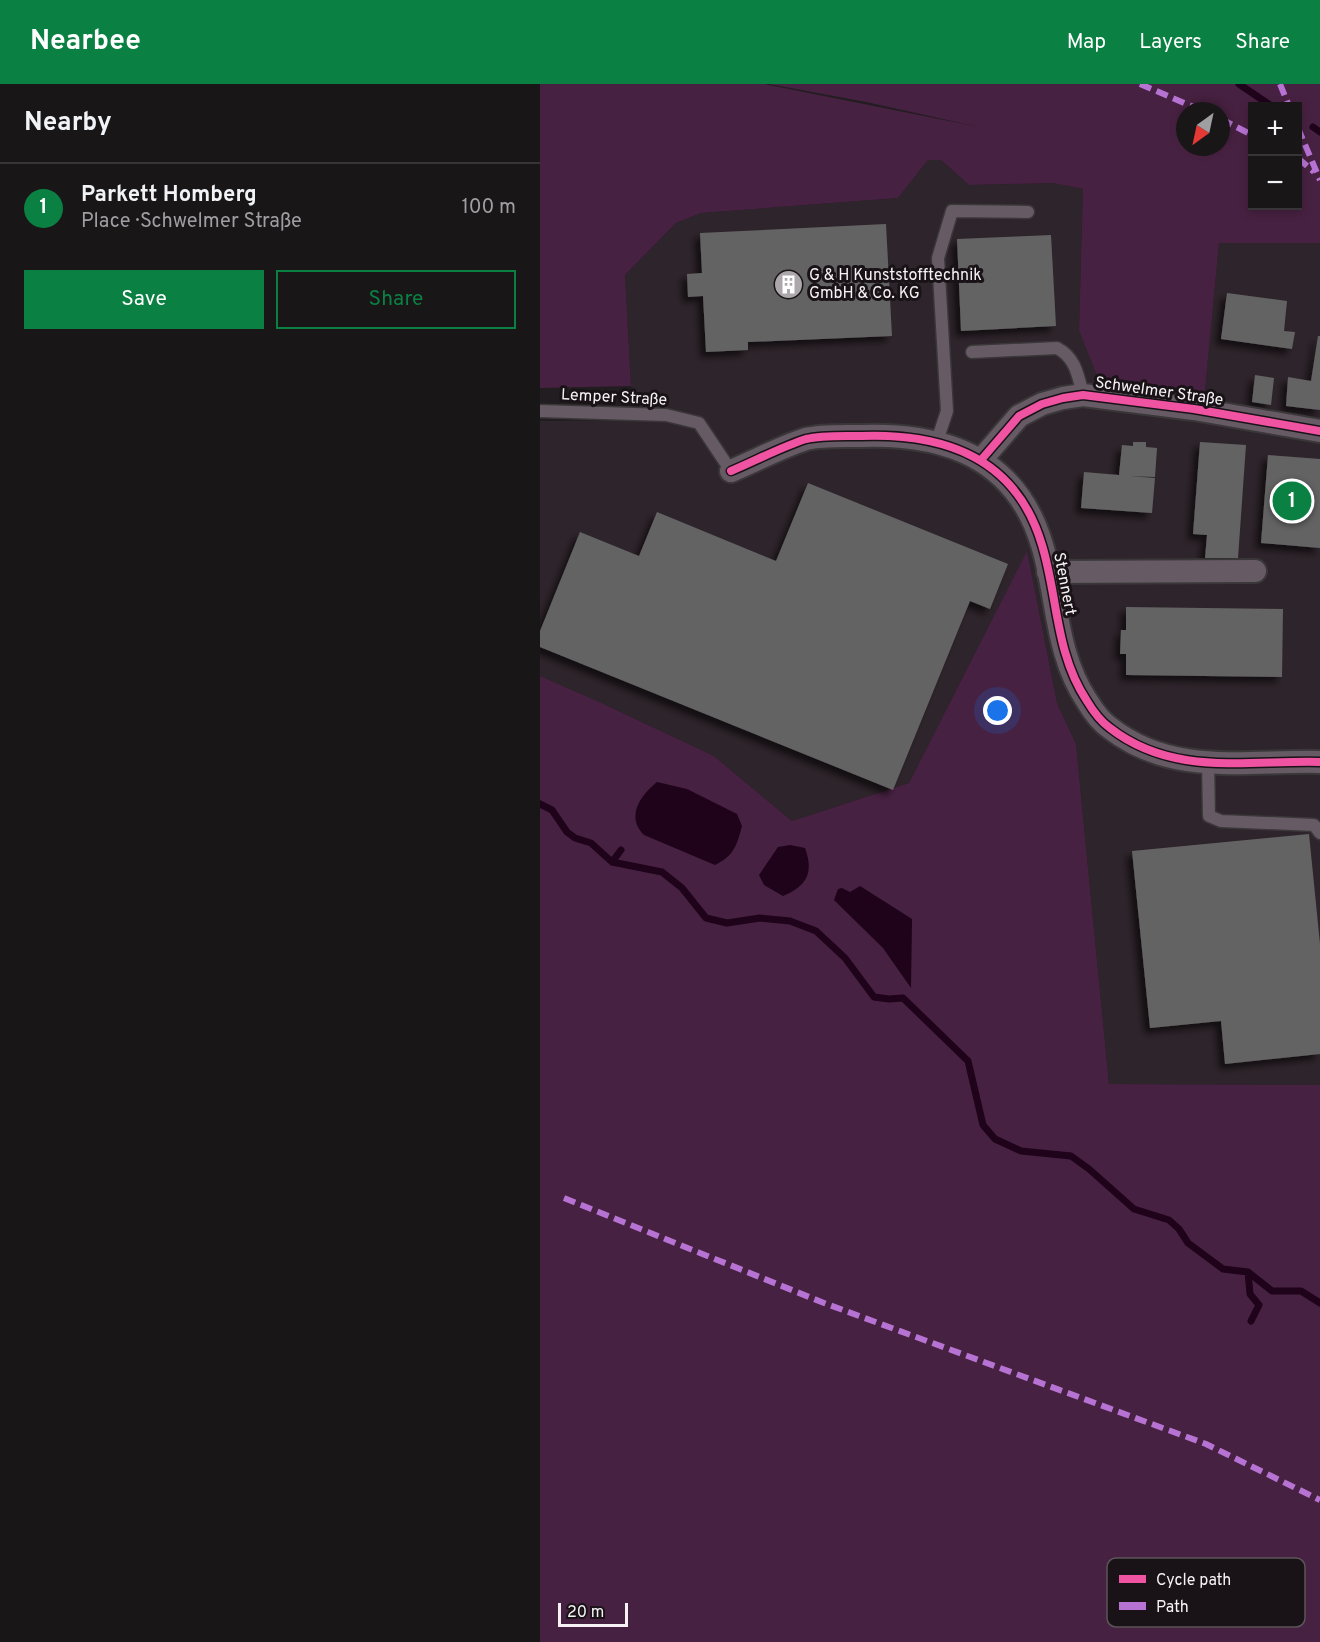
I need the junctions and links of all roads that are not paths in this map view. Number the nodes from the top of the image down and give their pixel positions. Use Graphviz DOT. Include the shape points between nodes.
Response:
graph roads {
  1 [pos="1028,212"];
  2 [pos="972,352"];
  3 [pos="1083,395"];
  4 [pos="540,411"];
  5 [pos="1320,431"];
  6 [pos="937,441"];
  7 [pos="981,460"];
  8 [pos="731,471"];
  9 [pos="1255,571"];
  10 [pos="1048,572"];
  11 [pos="1320,762"];
  12 [pos="1208,763"];
  13 [pos="1320,833"];
  1 -- 6 [label="lane" via="952,212 938,258 947,411"];
  2 -- 3 [label="lane" via="1057,348 1074,363"];
  3 -- 5 [label="street, Schwelmer Straße"];
  3 -- 7 [label="street, Schwelmer Straße" via="1042,404 1019,416"];
  4 -- 8 [label="lane, Lemper Straße" via="666,415 699,423"];
  6 -- 7 [label="street, Stennert"];
  6 -- 8 [label="street, Stennert" via="879,435 807,439"];
  7 -- 10 [label="street, Stennert" via="1013,488 1033,519"];
  9 -- 10 [label="street, Stennert"];
  10 -- 12 [label="street, Stennert" via="1068,664 1096,715 1109,728 1160,756"];
  11 -- 12 [label="street, Stennert"];
  12 -- 13 [label="lane" via="1209,816 1221,821 1314,825"];
}
